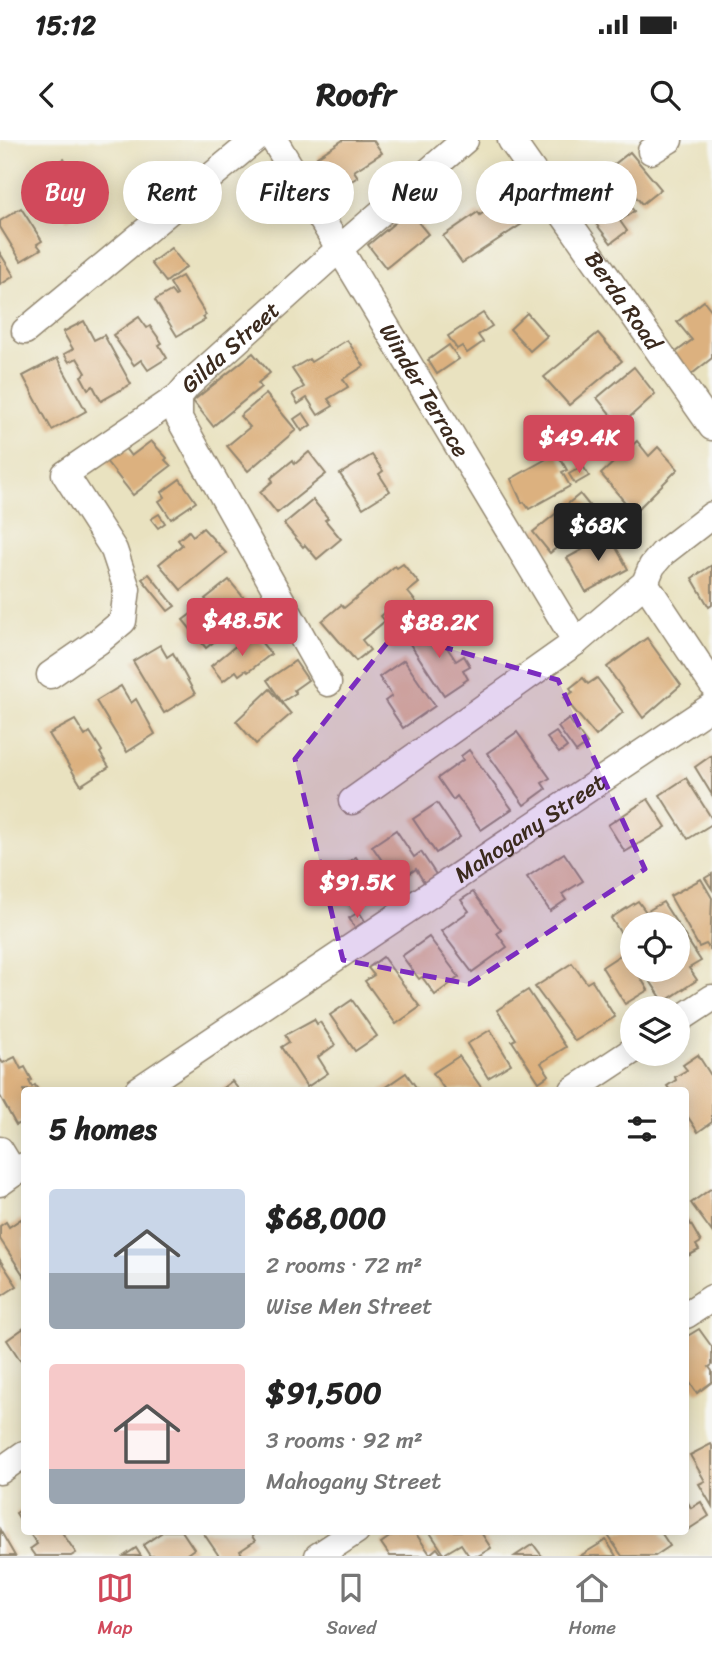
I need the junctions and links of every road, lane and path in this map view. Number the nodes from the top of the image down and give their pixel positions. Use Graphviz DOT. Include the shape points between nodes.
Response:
graph roads {
  1 [pos="254,140"];
  2 [pos="274,140"];
  3 [pos="466,140"];
  4 [pos="512,140"];
  5 [pos="339,249"];
  6 [pos="25,331"];
  7 [pos="180,396"];
  8 [pos="712,427"];
  9 [pos="712,515"];
  10 [pos="645,583"];
  11 [pos="576,642"];
  12 [pos="50,675"];
  13 [pos="328,683"];
  14 [pos="712,684"];
  15 [pos="712,705"];
  16 [pos="352,801"];
  17 [pos="712,998"];
  18 [pos="690,1012"];
  19 [pos="620,1059"];
  20 [pos="142,1087"];
  21 [pos="578,1087"];
  22 [pos="0,1150"];
  23 [pos="13,1174"];
  24 [pos="712,1298"];
  25 [pos="689,1313"];
  26 [pos="21,1456"];
  27 [pos="0,1471"];
  28 [pos="350,1535"];
  29 [pos="318,1556"];
  1 -- 6 [label="street"];
  2 -- 5 [label="street, Winder Terrace"];
  3 -- 5 [label="street, Gilda Street"];
  4 -- 8 [label="street, Berda Road"];
  5 -- 7 [label="street, Gilda Street"];
  5 -- 11 [label="street, Winder Terrace"];
  7 -- 12 [label="street" via="65,474 114,550 127,589 123,621"];
  7 -- 13 [label="street, Gilda Street" via="179,418"];
  9 -- 10 [label="street" via="663,553"];
  10 -- 11 [label="street"];
  10 -- 14 [label="street"];
  11 -- 16 [label="street"];
  15 -- 20 [label="street, Mahogany Street"];
  17 -- 18 [label="street"];
  19 -- 21 [label="street"];
  22 -- 23 [label="street"];
  24 -- 25 [label="street"];
  26 -- 27 [label="street"];
  28 -- 29 [label="street"];
}
